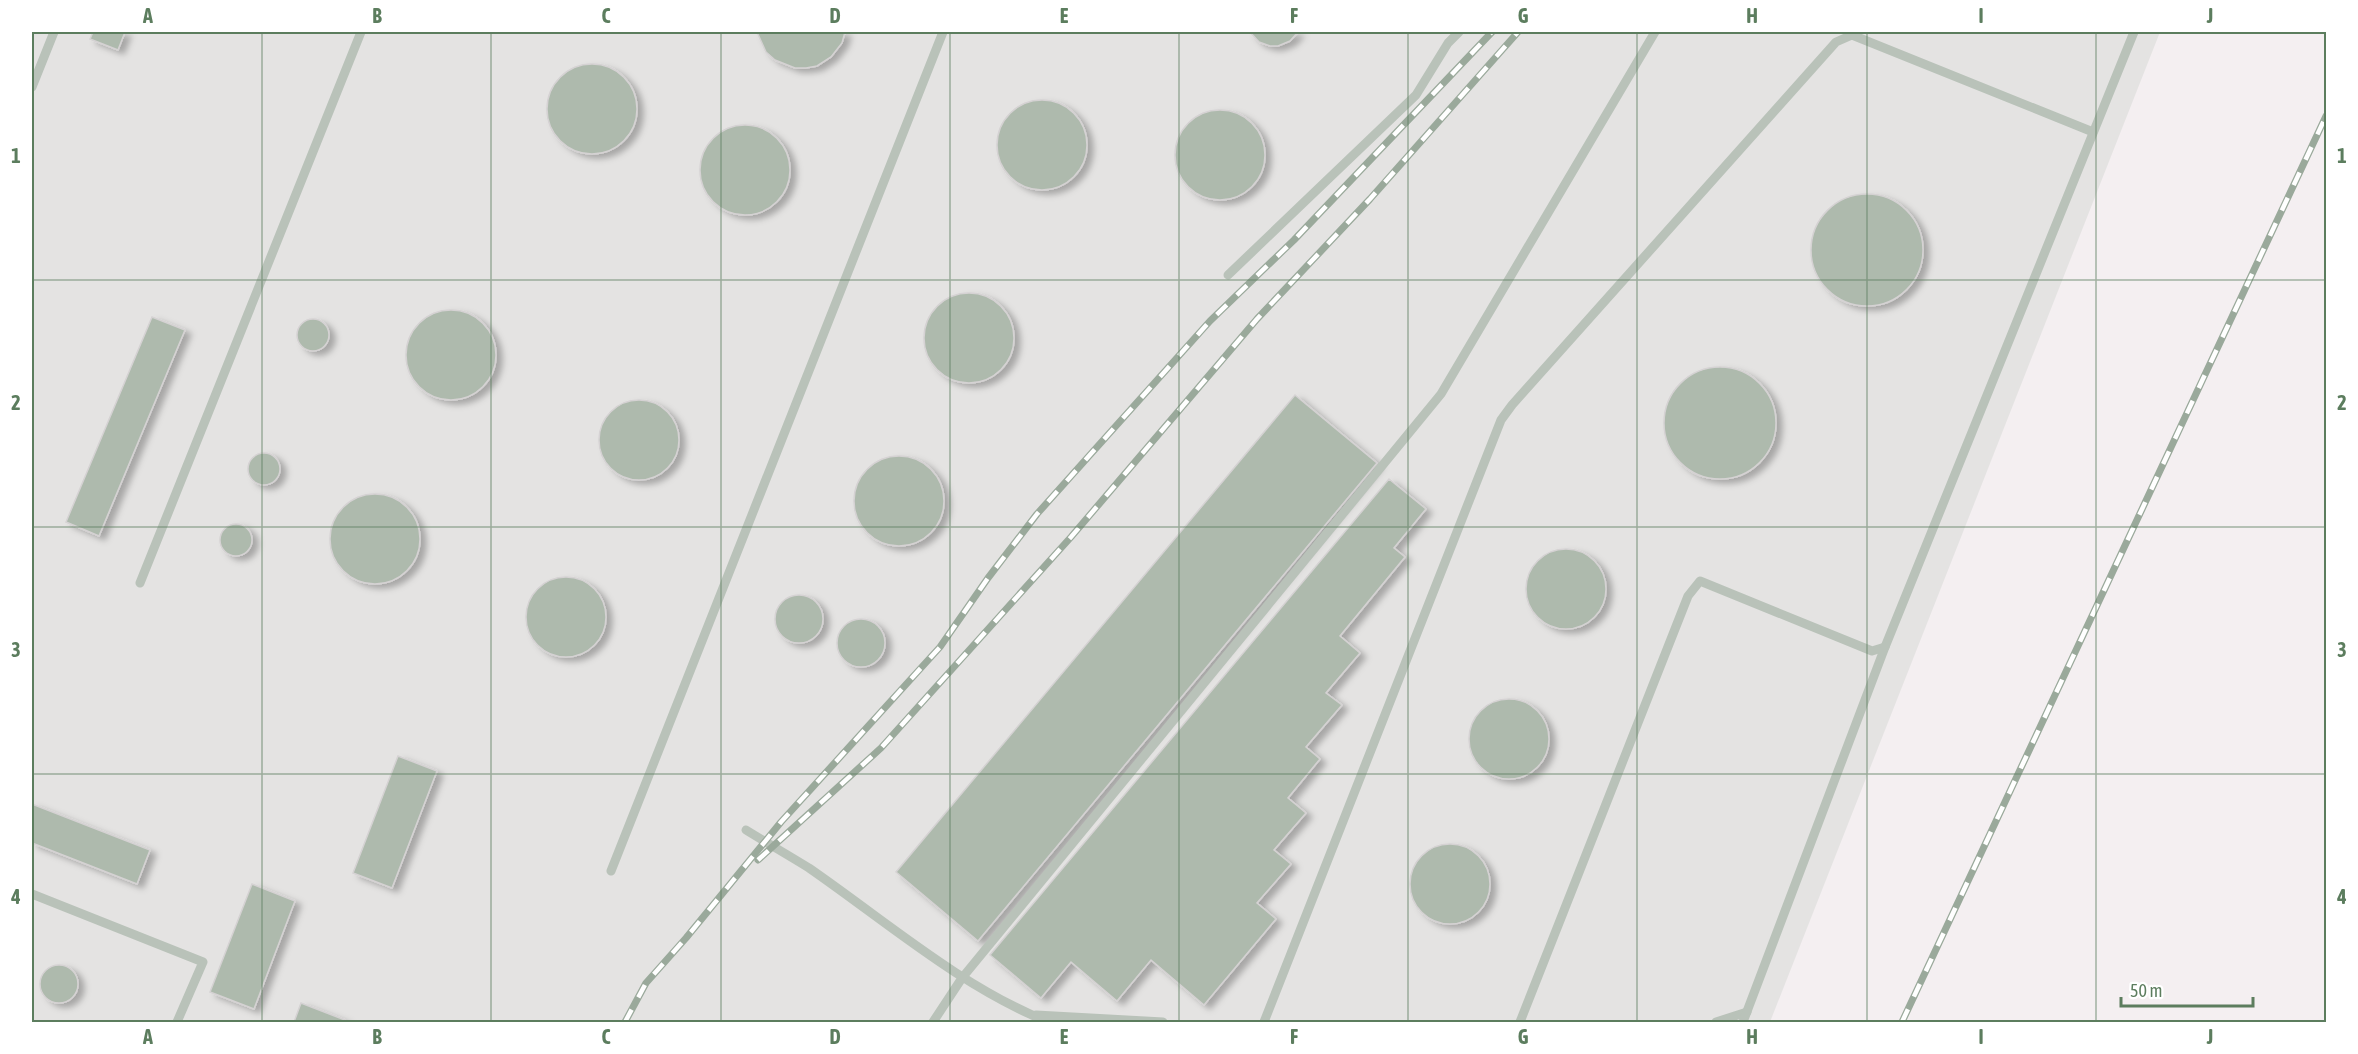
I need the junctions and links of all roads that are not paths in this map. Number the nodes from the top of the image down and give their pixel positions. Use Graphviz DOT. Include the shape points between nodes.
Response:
graph roads {
  1 [pos="54,32"];
  2 [pos="361,32"];
  3 [pos="943,32"];
  4 [pos="1459,32"];
  5 [pos="1655,32"];
  6 [pos="2134,32"];
  7 [pos="1866,36"];
  8 [pos="32,87"];
  9 [pos="2093,132"];
  10 [pos="1228,275"];
  11 [pos="140,583"];
  12 [pos="1885,647"];
  13 [pos="746,830"];
  14 [pos="611,871"];
  15 [pos="32,894"];
  16 [pos="962,978"];
  17 [pos="1747,1012"];
  18 [pos="1029,1015"];
  19 [pos="177,1023"];
  20 [pos="933,1023"];
  21 [pos="1048,1023"];
  22 [pos="1163,1023"];
  23 [pos="1264,1023"];
  24 [pos="1520,1023"];
  25 [pos="1716,1023"];
  26 [pos="1743,1023"];
  1 -- 8 [label="lane"];
  2 -- 11 [label="lane"];
  3 -- 14 [label="lane"];
  4 -- 10 [label="lane" via="1416,95"];
  5 -- 16 [label="lane" via="1441,394"];
  6 -- 9 [label="lane"];
  7 -- 9 [label="lane"];
  7 -- 23 [label="lane" via="1852,35 1836,42 1501,420"];
  9 -- 12 [label="lane"];
  12 -- 17 [label="lane"];
  12 -- 24 [label="lane" via="1872,651 1700,581 1688,596"];
  13 -- 16 [label="lane" via="808,868"];
  15 -- 19 [label="lane" via="203,962"];
  16 -- 18 [label="lane"];
  16 -- 20 [label="lane"];
  17 -- 25 [label="lane"];
  17 -- 26 [label="lane"];
  18 -- 21 [label="lane"];
  18 -- 22 [label="lane"];
}
